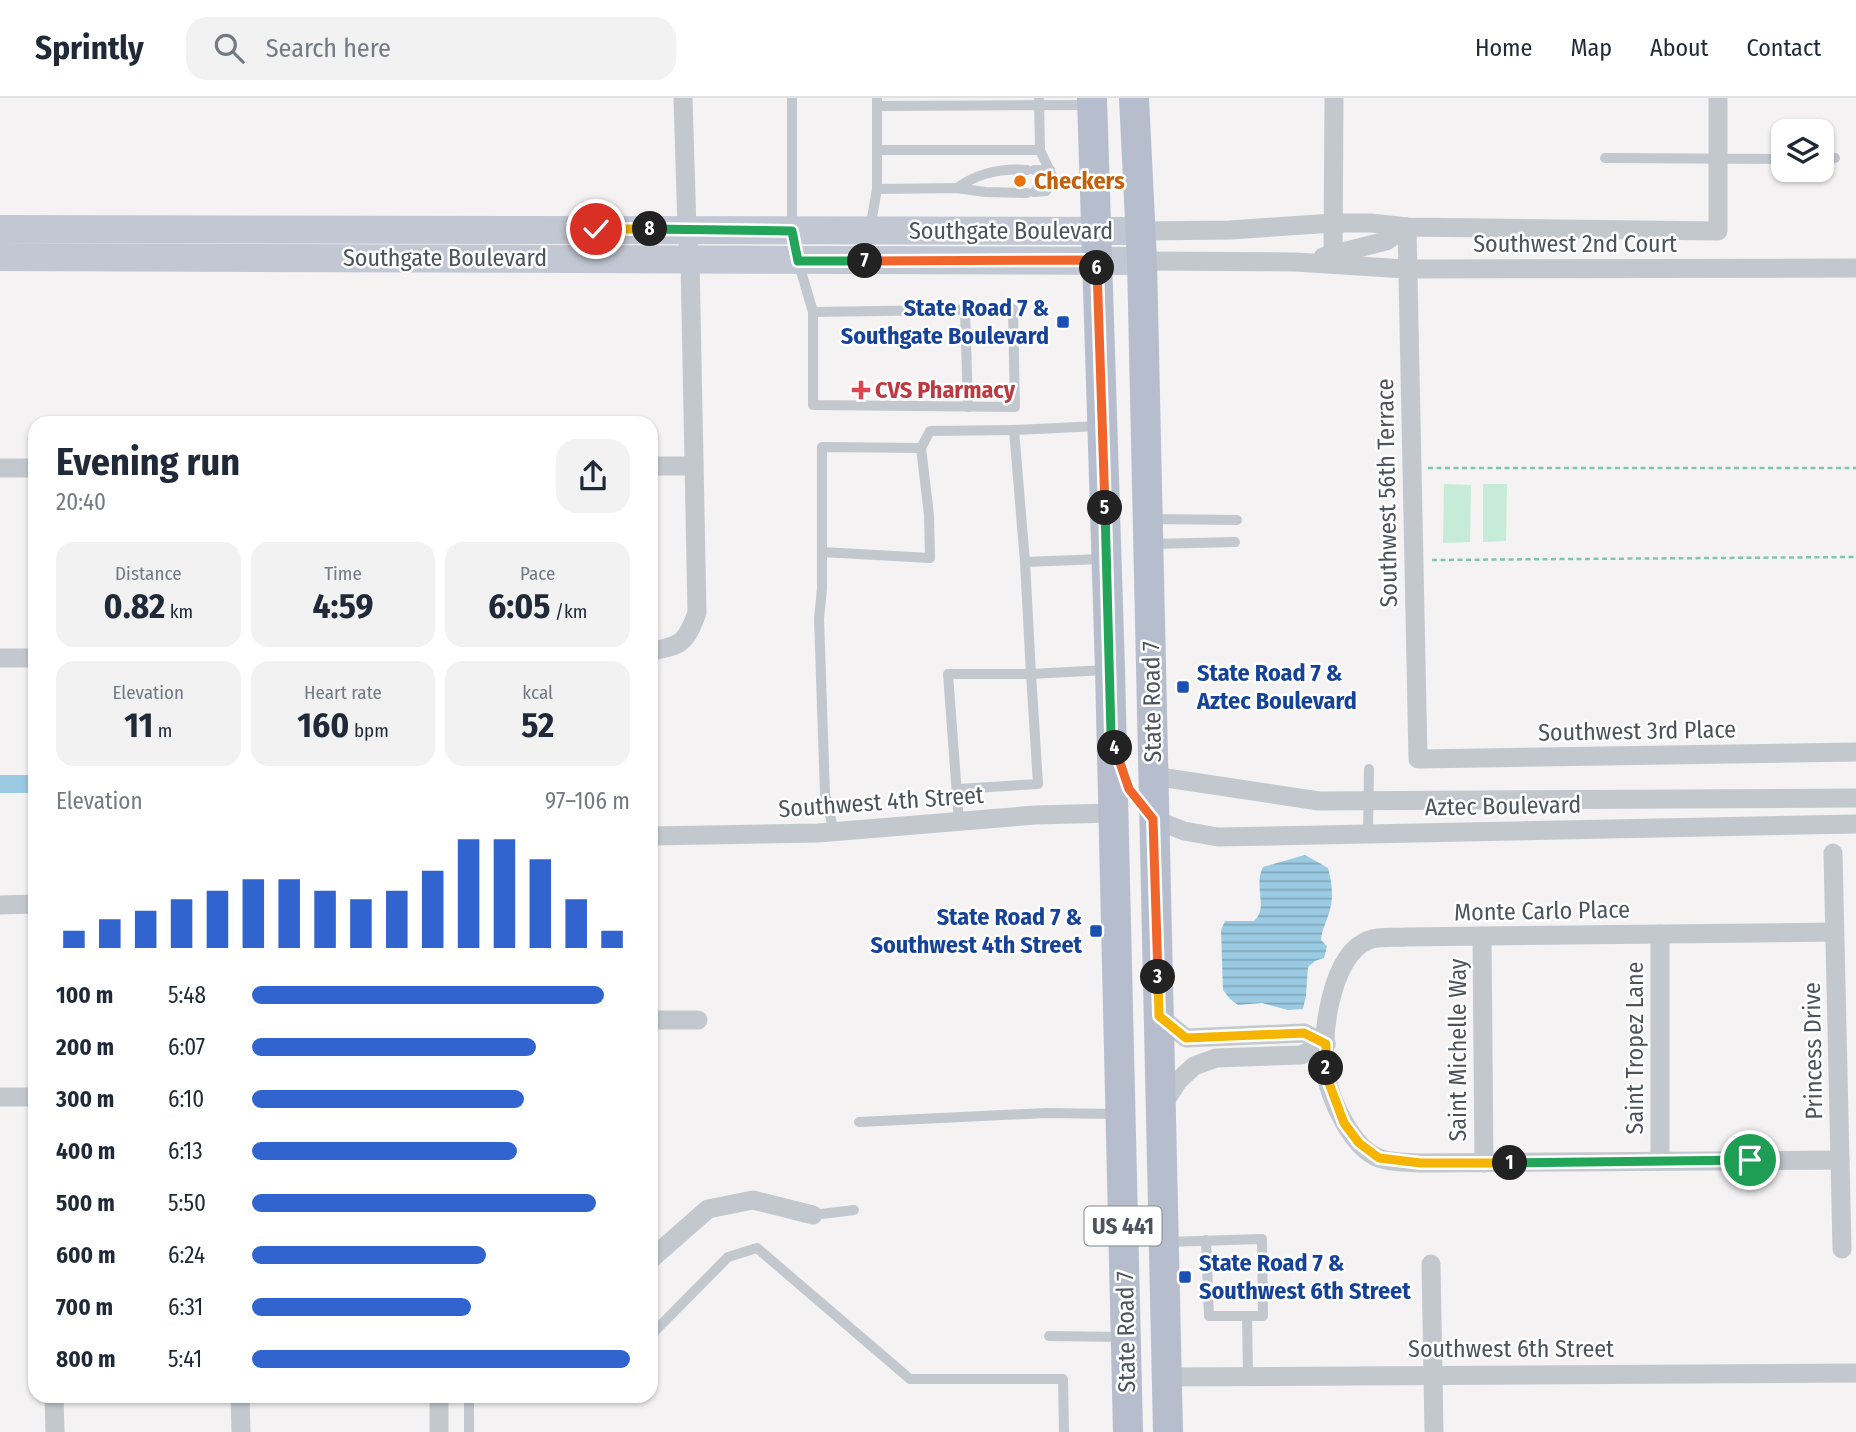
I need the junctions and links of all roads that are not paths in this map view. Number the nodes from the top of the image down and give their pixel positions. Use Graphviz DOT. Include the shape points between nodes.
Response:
graph roads {
  1 [pos="683,98"];
  2 [pos="792,98"];
  3 [pos="1134,98"];
  4 [pos="1334,98"];
  5 [pos="1718,98"];
  6 [pos="1040,101"];
  7 [pos="877,102"];
  8 [pos="1092,102"];
  9 [pos="878,150"];
  10 [pos="1040,150"];
  11 [pos="1605,158"];
  12 [pos="1718,159"];
  13 [pos="1771,159"];
  14 [pos="1050,170"];
  15 [pos="957,188"];
  16 [pos="877,189"];
  17 [pos="1333,223"];
  18 [pos="1407,227"];
  19 [pos="0,229"];
  20 [pos="687,229"];
  21 [pos="1140,231"];
  22 [pos="234,243"];
  23 [pos="795,246"];
  24 [pos="869,246"];
  25 [pos="1097,246"];
  26 [pos="1334,255"];
  27 [pos="0,257"];
  28 [pos="690,260"];
  29 [pos="1142,261"];
  30 [pos="1295,262"];
  31 [pos="1856,268"];
  32 [pos="1406,269"];
  33 [pos="965,308"];
  34 [pos="813,312"];
  35 [pos="968,407"];
  36 [pos="1102,426"];
  37 [pos="1014,430"];
  38 [pos="921,448"];
  39 [pos="658,466"];
  40 [pos="694,466"];
  41 [pos="0,468"];
  42 [pos="28,468"];
  43 [pos="1237,520"];
  44 [pos="1148,531"];
  45 [pos="1235,542"];
  46 [pos="822,552"];
  47 [pos="1106,558"];
  48 [pos="1025,562"];
  49 [pos="658,650"];
  50 [pos="0,658"];
  51 [pos="28,658"];
  52 [pos="1110,669"];
  53 [pos="1031,674"];
  54 [pos="1111,734"];
  55 [pos="1856,752"];
  56 [pos="1418,759"];
  57 [pos="1368,769"];
  58 [pos="1153,776"];
  59 [pos="957,789"];
  60 [pos="1856,798"];
  61 [pos="1368,801"];
  62 [pos="1113,813"];
  63 [pos="1153,819"];
  64 [pos="959,822"];
  65 [pos="1856,824"];
  66 [pos="834,832"];
  67 [pos="1368,834"];
  68 [pos="658,836"];
  69 [pos="1833,853"];
  70 [pos="1156,881"];
  71 [pos="28,904"];
  72 [pos="0,905"];
  73 [pos="1835,932"];
  74 [pos="1660,934"];
  75 [pos="1482,936"];
  76 [pos="1159,1016"];
  77 [pos="658,1020"];
  78 [pos="698,1020"];
  79 [pos="1274,1035"];
  80 [pos="1326,1044"];
  81 [pos="1274,1056"];
  82 [pos="0,1097"];
  83 [pos="28,1097"];
  84 [pos="1161,1108"];
  85 [pos="1121,1114"];
  86 [pos="859,1122"];
  87 [pos="1840,1160"];
  88 [pos="1660,1161"];
  89 [pos="1483,1163"];
  90 [pos="854,1210"];
  91 [pos="813,1215"];
  92 [pos="1206,1240"];
  93 [pos="1164,1242"];
  94 [pos="1842,1248"];
  95 [pos="658,1253"];
  96 [pos="1431,1264"];
  97 [pos="1247,1316"];
  98 [pos="1126,1323"];
  99 [pos="658,1328"];
  100 [pos="1049,1336"];
  101 [pos="1856,1373"];
  102 [pos="1432,1374"];
  103 [pos="1248,1376"];
  104 [pos="1166,1377"];
  105 [pos="54,1403"];
  106 [pos="240,1403"];
  107 [pos="439,1403"];
  108 [pos="469,1403"];
  109 [pos="55,1432"];
  110 [pos="241,1432"];
  111 [pos="439,1432"];
  112 [pos="469,1432"];
  113 [pos="1064,1432"];
  114 [pos="1128,1432"];
  115 [pos="1168,1432"];
  116 [pos="1434,1432"];
  1 -- 20 [label="street"];
  2 -- 23 [label="lane"];
  3 -- 21 [label="main road, State Road 7 / US 441"];
  4 -- 17 [label="street"];
  5 -- 12 [label="street"];
  6 -- 7 [label="lane"];
  6 -- 8 [label="lane"];
  6 -- 10 [label="lane"];
  7 -- 9 [label="lane"];
  8 -- 25 [label="main road, State Road 7 / US 441"];
  9 -- 10 [label="lane"];
  9 -- 16 [label="lane"];
  10 -- 14 [label="lane"];
  11 -- 12 [label="lane"];
  12 -- 13 [label="lane"];
  12 -- 18 [label="street, Southwest 2nd Court" via="1718,230"];
  14 -- 15 [label="lane" via="997,170"];
  14 -- 15 [label="lane" via="1054,180 1046,191"];
  15 -- 16 [label="lane"];
  16 -- 24 [label="lane"];
  17 -- 18 [label="street, Southwest 2nd Court"];
  17 -- 21 [label="street, Southwest 2nd Court"];
  17 -- 26 [label="street"];
  18 -- 26 [label="street, Southwest 2nd Court" via="1386,241"];
  18 -- 32 [label="street, Southwest 56th Terrace"];
  19 -- 22 [label="main road, Southgate Boulevard"];
  20 -- 22 [label="main road, Southgate Boulevard"];
  20 -- 23 [label="main road, Southgate Boulevard"];
  20 -- 28 [label="street"];
  21 -- 25 [label="main road, Southgate Boulevard"];
  21 -- 29 [label="main road, State Road 7 / US 441"];
  22 -- 27 [label="main road, Southgate Boulevard"];
  22 -- 28 [label="main road, Southgate Boulevard"];
  23 -- 24 [label="main road, Southgate Boulevard"];
  23 -- 28 [label="main road, Southgate Boulevard"];
  23 -- 34 [label="lane"];
  24 -- 25 [label="main road, Southgate Boulevard"];
  25 -- 29 [label="main road, Southgate Boulevard"];
  25 -- 36 [label="main road, State Road 7 / US 441"];
  26 -- 30 [label="street, Southwest 2nd Court"];
  28 -- 40 [label="street"];
  29 -- 30 [label="street, Southwest 2nd Court"];
  29 -- 44 [label="main road, State Road 7 / US 441"];
  30 -- 32 [label="street, Southwest 2nd Court"];
  31 -- 32 [label="street, Southwest 2nd Court"];
  32 -- 56 [label="street, Southwest 56th Terrace"];
  33 -- 34 [label="lane"];
  33 -- 35 [label="lane"];
  33 -- 35 [label="lane" via="1013,309 1015,407"];
  34 -- 35 [label="lane" via="813,405"];
  36 -- 37 [label="lane"];
  36 -- 47 [label="main road, State Road 7 / US 441"];
  37 -- 38 [label="lane" via="930,431"];
  37 -- 48 [label="lane"];
  38 -- 46 [label="lane" via="822,447"];
  38 -- 46 [label="lane" via="929,558"];
  39 -- 40 [label="street"];
  40 -- 49 [label="street" via="697,613 689,635 672,648"];
  41 -- 42 [label="street"];
  43 -- 44 [label="lane"];
  44 -- 45 [label="lane"];
  44 -- 58 [label="main road, State Road 7 / US 441"];
  46 -- 66 [label="lane" via="819,618 825,794"];
  47 -- 48 [label="lane"];
  47 -- 52 [label="main road, State Road 7 / US 441"];
  48 -- 53 [label="lane"];
  50 -- 51 [label="street"];
  52 -- 53 [label="lane"];
  52 -- 54 [label="main road, State Road 7 / US 441"];
  53 -- 59 [label="lane" via="1038,783"];
  53 -- 59 [label="lane" via="948,674"];
  54 -- 62 [label="main road, State Road 7 / US 441"];
  54 -- 63 [label="main road" via="1129,789"];
  55 -- 56 [label="street, Southwest 3rd Place"];
  57 -- 61 [label="lane"];
  58 -- 61 [label="street, Aztec Boulevard" via="1290,799"];
  58 -- 63 [label="main road, State Road 7 / US 441"];
  59 -- 64 [label="lane"];
  60 -- 61 [label="street, Aztec Boulevard"];
  61 -- 67 [label="lane"];
  62 -- 64 [label="street, Southwest 4th Street"];
  62 -- 70 [label="main road" via="1130,825"];
  62 -- 85 [label="main road, State Road 7 / US 441"];
  63 -- 67 [label="street, Aztec Boulevard" via="1184,831 1218,836"];
  63 -- 70 [label="main road, State Road 7 / US 441"];
  64 -- 66 [label="street, Southwest 4th Street"];
  65 -- 67 [label="street, Aztec Boulevard"];
  66 -- 68 [label="street, Southwest 4th Street"];
  69 -- 73 [label="street, Princess Drive"];
  70 -- 76 [label="main road, State Road 7 / US 441"];
  71 -- 72 [label="street"];
  73 -- 74 [label="street, Monte Carlo Place"];
  73 -- 87 [label="street, Princess Drive"];
  74 -- 75 [label="street, Monte Carlo Place"];
  74 -- 88 [label="street, Saint Tropez Lane"];
  75 -- 80 [label="street, Monte Carlo Place" via="1369,940 1339,972 1326,1018"];
  75 -- 89 [label="street, Saint Michelle Way"];
  76 -- 79 [label="street" via="1186,1038"];
  76 -- 84 [label="main road, State Road 7 / US 441"];
  77 -- 78 [label="street"];
  79 -- 80 [label="street" via="1304,1033"];
  79 -- 81 [label="lane"];
  80 -- 81 [label="street" via="1301,1055"];
  80 -- 89 [label="street, Monte Carlo Place" via="1326,1075 1344,1123 1359,1143 1379,1158"];
  81 -- 84 [label="street" via="1216,1058 1194,1066"];
  82 -- 83 [label="street"];
  84 -- 93 [label="main road, State Road 7 / US 441"];
  85 -- 86 [label="lane"];
  85 -- 98 [label="main road, State Road 7 / US 441"];
  87 -- 88 [label="street, Monte Carlo Place"];
  87 -- 94 [label="street, Princess Drive"];
  88 -- 89 [label="street, Monte Carlo Place"];
  90 -- 91 [label="lane"];
  91 -- 95 [label="street" via="753,1200 708,1209"];
  92 -- 93 [label="lane"];
  92 -- 97 [label="lane" via="1209,1316"];
  92 -- 97 [label="lane" via="1262,1239 1263,1316"];
  93 -- 104 [label="main road, State Road 7 / US 441"];
  96 -- 102 [label="street"];
  97 -- 103 [label="lane"];
  98 -- 100 [label="lane"];
  98 -- 104 [label="main road" via="1143,1357"];
  98 -- 114 [label="main road, State Road 7 / US 441"];
  99 -- 113 [label="lane" via="728,1257 757,1248 910,1379 1063,1379"];
  101 -- 102 [label="street, Southwest 6th Street"];
  102 -- 103 [label="street, Southwest 6th Street"];
  102 -- 116 [label="street"];
  103 -- 104 [label="street, Southwest 6th Street"];
  104 -- 115 [label="main road, State Road 7 / US 441"];
  105 -- 109 [label="street"];
  106 -- 110 [label="street"];
  107 -- 111 [label="street"];
  108 -- 112 [label="lane"];
}
